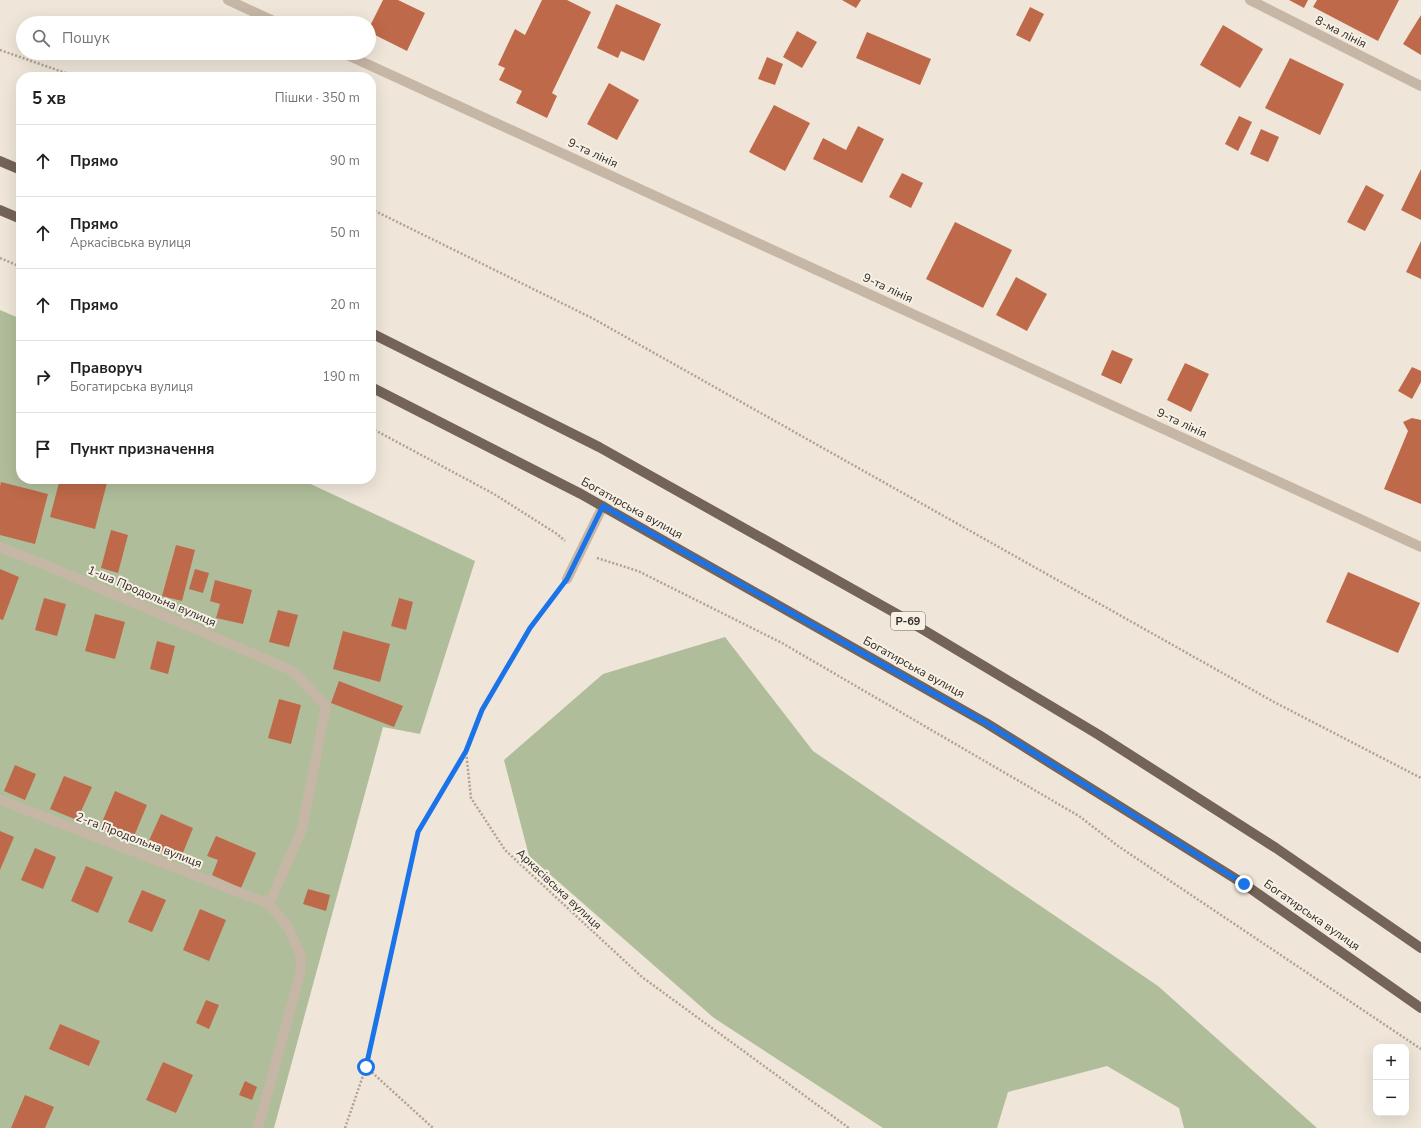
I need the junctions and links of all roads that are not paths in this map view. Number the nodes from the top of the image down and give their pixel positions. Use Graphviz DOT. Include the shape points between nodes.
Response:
graph roads {
  1 [pos="228,0"];
  2 [pos="1250,0"];
  3 [pos="263,16"];
  4 [pos="358,60"];
  5 [pos="1421,86"];
  6 [pos="0,161"];
  7 [pos="16,168"];
  8 [pos="0,210"];
  9 [pos="16,217"];
  10 [pos="376,336"];
  11 [pos="376,390"];
  12 [pos="603,506"];
  13 [pos="0,547"];
  14 [pos="1421,547"];
  15 [pos="567,579"];
  16 [pos="0,800"];
  17 [pos="269,904"];
  18 [pos="1421,948"];
  19 [pos="1421,1008"];
  20 [pos="258,1128"];
  1 -- 3 [label="street"];
  2 -- 5 [label="street, 8-ма лінія"];
  4 -- 14 [label="street, 9-та лінія"];
  6 -- 7 [label="main road"];
  8 -- 9 [label="main road"];
  10 -- 18 [label="main road, Р-69" via="599,447 897,614 1099,735 1276,848"];
  11 -- 12 [label="main road, Богатирська вулиця"];
  12 -- 15 [label="street"];
  12 -- 19 [label="main road, Богатирська вулиця" via="986,723 1244,884"];
  13 -- 17 [label="street, 1-ша Продольна вулиця" via="293,671 326,706 302,829"];
  16 -- 17 [label="street, 2-га Продольна вулиця"];
  17 -- 20 [label="street" via="288,927 301,956 300,974"];
}
